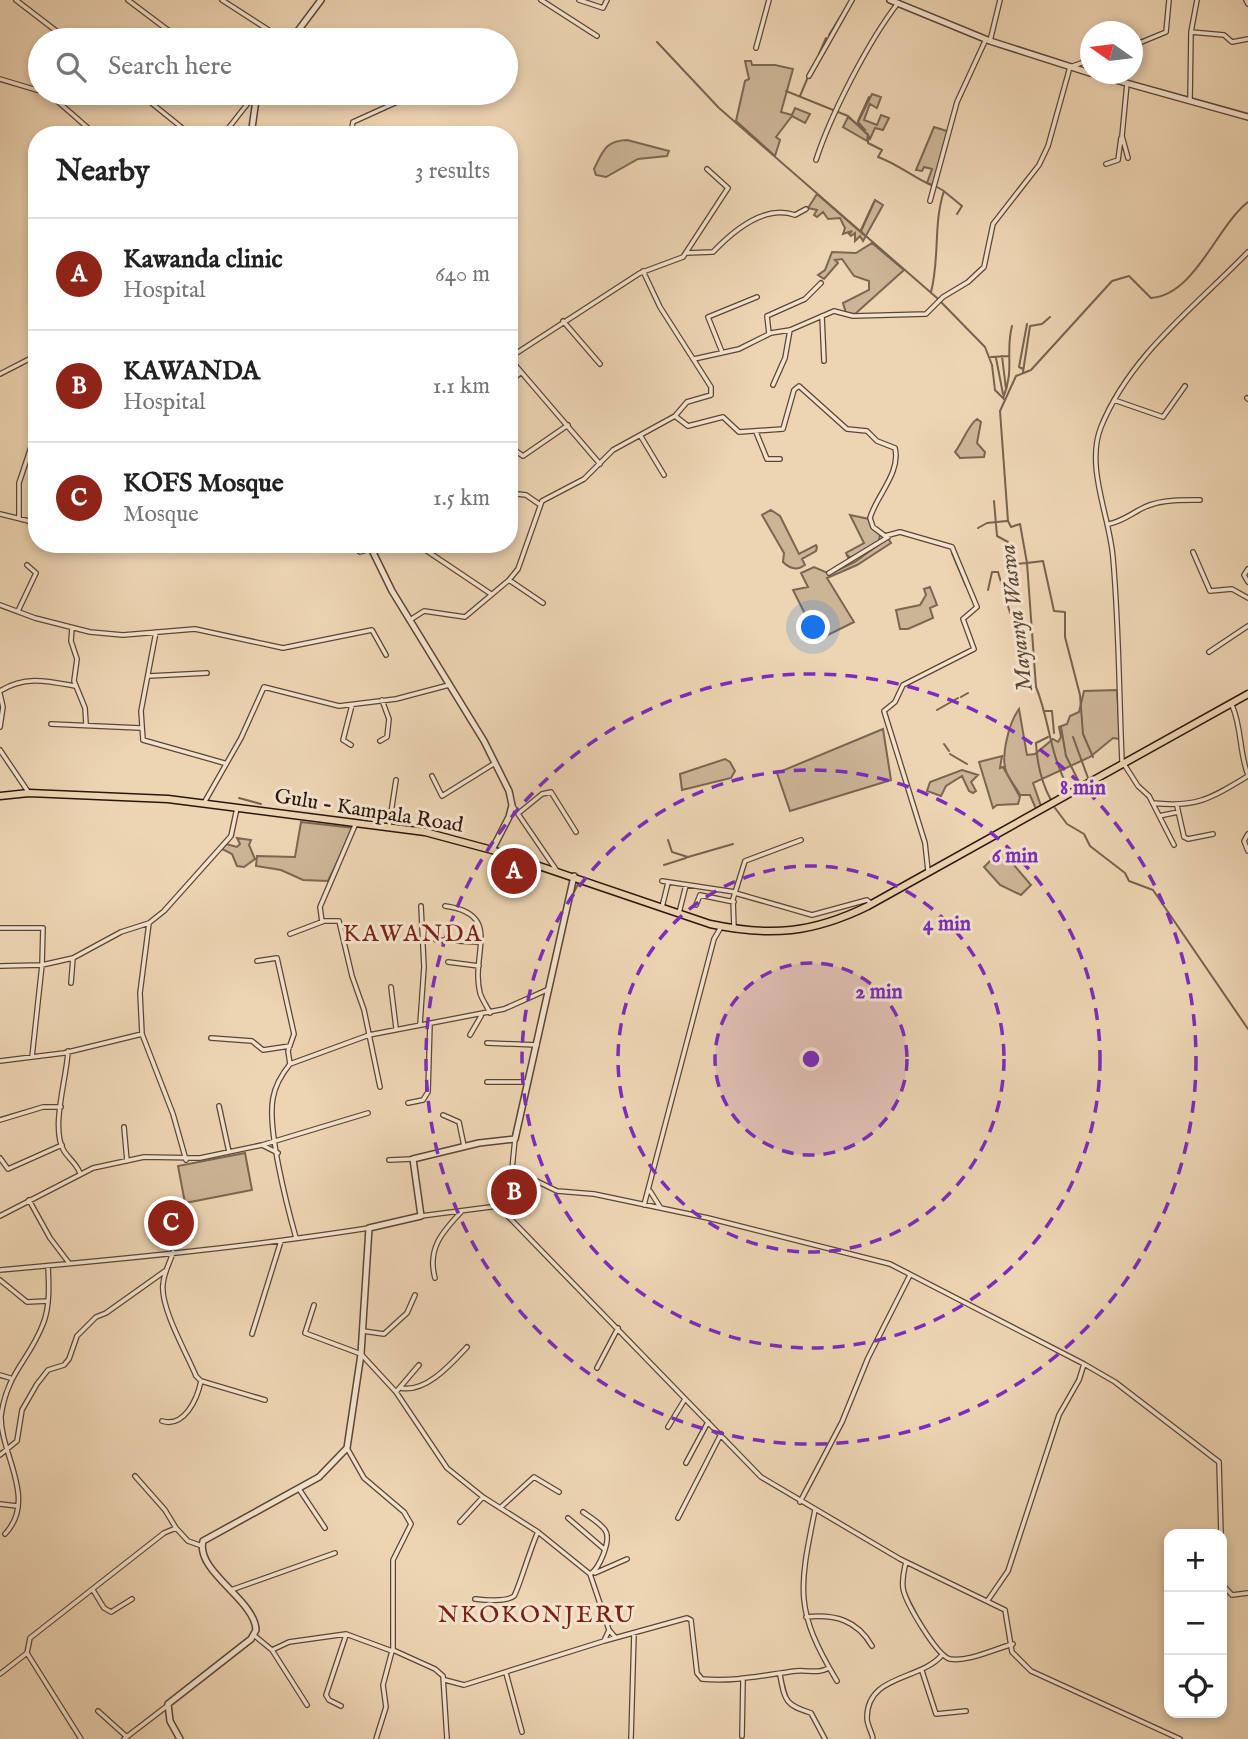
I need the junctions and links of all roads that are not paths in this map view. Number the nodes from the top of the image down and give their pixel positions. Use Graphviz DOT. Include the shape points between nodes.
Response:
graph roads {
  1 [pos="16,0"];
  2 [pos="128,0"];
  3 [pos="222,0"];
  4 [pos="321,0"];
  5 [pos="579,0"];
  6 [pos="607,0"];
  7 [pos="769,0"];
  8 [pos="852,0"];
  9 [pos="890,0"];
  10 [pos="1000,0"];
  11 [pos="1169,0"];
  12 [pos="1197,0"];
  13 [pos="544,1"];
  14 [pos="898,3"];
  15 [pos="52,28"];
  16 [pos="165,28"];
  17 [pos="265,28"];
  18 [pos="300,28"];
  19 [pos="1191,32"];
  20 [pos="597,36"];
  21 [pos="1248,39"];
  22 [pos="988,40"];
  23 [pos="1143,41"];
  24 [pos="756,48"];
  25 [pos="1080,63"];
  26 [pos="1070,66"];
  27 [pos="1080,69"];
  28 [pos="808,76"];
  29 [pos="0,79"];
  30 [pos="1127,84"];
  31 [pos="1131,84"];
  32 [pos="28,87"];
  33 [pos="1191,100"];
  34 [pos="62,105"];
  35 [pos="154,105"];
  36 [pos="246,105"];
  37 [pos="254,105"];
  38 [pos="391,105"];
  39 [pos="1248,117"];
  40 [pos="86,126"];
  41 [pos="180,126"];
  42 [pos="230,126"];
  43 [pos="252,126"];
  44 [pos="352,126"];
  45 [pos="1122,136"];
  46 [pos="1128,158"];
  47 [pos="816,160"];
  48 [pos="1106,164"];
  49 [pos="707,169"];
  50 [pos="930,201"];
  51 [pos="806,209"];
  52 [pos="1248,252"];
  53 [pos="686,253"];
  54 [pos="643,271"];
  55 [pos="821,284"];
  56 [pos="757,297"];
  57 [pos="822,316"];
  58 [pos="563,321"];
  59 [pos="790,330"];
  60 [pos="769,334"];
  61 [pos="518,352"];
  62 [pos="722,352"];
  63 [pos="694,359"];
  64 [pos="28,360"];
  65 [pos="824,361"];
  66 [pos="600,364"];
  67 [pos="518,368"];
  68 [pos="521,372"];
  69 [pos="0,374"];
  70 [pos="518,375"];
  71 [pos="772,385"];
  72 [pos="1185,386"];
  73 [pos="1114,400"];
  74 [pos="675,416"];
  75 [pos="568,425"];
  76 [pos="756,432"];
  77 [pos="640,435"];
  78 [pos="518,452"];
  79 [pos="28,456"];
  80 [pos="780,459"];
  81 [pos="600,464"];
  82 [pos="664,475"];
  83 [pos="518,494"];
  84 [pos="1200,500"];
  85 [pos="539,504"];
  86 [pos="0,514"];
  87 [pos="19,519"];
  88 [pos="28,521"];
  89 [pos="1109,524"];
  90 [pos="881,533"];
  91 [pos="890,536"];
  92 [pos="879,542"];
  93 [pos="1193,552"];
  94 [pos="372,553"];
  95 [pos="431,553"];
  96 [pos="27,565"];
  97 [pos="1248,569"];
  98 [pos="829,573"];
  99 [pos="509,580"];
  100 [pos="1248,582"];
  101 [pos="491,594"];
  102 [pos="1248,598"];
  103 [pos="543,603"];
  104 [pos="0,605"];
  105 [pos="18,611"];
  106 [pos="410,620"];
  107 [pos="1248,626"];
  108 [pos="72,628"];
  109 [pos="156,632"];
  110 [pos="1209,652"];
  111 [pos="386,655"];
  112 [pos="207,673"];
  113 [pos="149,676"];
  114 [pos="449,685"];
  115 [pos="75,686"];
  116 [pos="0,693"];
  117 [pos="1248,694"];
  118 [pos="382,700"];
  119 [pos="1231,703"];
  120 [pos="352,704"];
  121 [pos="51,724"];
  122 [pos="86,724"];
  123 [pos="0,727"];
  124 [pos="140,728"];
  125 [pos="380,741"];
  126 [pos="351,745"];
  127 [pos="0,750"];
  128 [pos="1122,761"];
  129 [pos="224,763"];
  130 [pos="495,763"];
  131 [pos="432,776"];
  132 [pos="1248,776"];
  133 [pos="396,780"];
  134 [pos="29,793"];
  135 [pos="0,796"];
  136 [pos="204,803"];
  137 [pos="1153,803"];
  138 [pos="512,805"];
  139 [pos="237,808"];
  140 [pos="1178,809"];
  141 [pos="520,813"];
  142 [pos="1159,816"];
  143 [pos="356,822"];
  144 [pos="389,826"];
  145 [pos="576,832"];
  146 [pos="1213,834"];
  147 [pos="1248,834"];
  148 [pos="801,840"];
  149 [pos="1174,845"];
  150 [pos="492,850"];
  151 [pos="1248,851"];
  152 [pos="928,870"];
  153 [pos="558,871"];
  154 [pos="574,876"];
  155 [pos="662,881"];
  156 [pos="668,883"];
  157 [pos="686,884"];
  158 [pos="735,892"];
  159 [pos="734,902"];
  160 [pos="872,904"];
  161 [pos="696,905"];
  162 [pos="421,906"];
  163 [pos="445,906"];
  164 [pos="662,907"];
  165 [pos="679,913"];
  166 [pos="322,922"];
  167 [pos="149,923"];
  168 [pos="710,923"];
  169 [pos="721,926"];
  170 [pos="0,928"];
  171 [pos="734,928"];
  172 [pos="290,934"];
  173 [pos="714,939"];
  174 [pos="436,940"];
  175 [pos="480,942"];
  176 [pos="73,958"];
  177 [pos="257,961"];
  178 [pos="448,962"];
  179 [pos="43,965"];
  180 [pos="480,966"];
  181 [pos="0,967"];
  182 [pos="71,984"];
  183 [pos="391,987"];
  184 [pos="550,988"];
  185 [pos="491,1013"];
  186 [pos="482,1015"];
  187 [pos="430,1023"];
  188 [pos="420,1024"];
  189 [pos="397,1028"];
  190 [pos="142,1034"];
  191 [pos="369,1035"];
  192 [pos="470,1035"];
  193 [pos="211,1038"];
  194 [pos="487,1043"];
  195 [pos="538,1045"];
  196 [pos="290,1046"];
  197 [pos="68,1051"];
  198 [pos="32,1057"];
  199 [pos="0,1061"];
  200 [pos="290,1064"];
  201 [pos="487,1082"];
  202 [pos="529,1083"];
  203 [pos="380,1087"];
  204 [pos="408,1103"];
  205 [pos="219,1106"];
  206 [pos="61,1107"];
  207 [pos="368,1113"];
  208 [pos="443,1115"];
  209 [pos="0,1120"];
  210 [pos="124,1127"];
  211 [pos="515,1139"];
  212 [pos="276,1140"];
  213 [pos="262,1145"];
  214 [pos="62,1146"];
  215 [pos="464,1146"];
  216 [pos="229,1152"];
  217 [pos="278,1153"];
  218 [pos="0,1158"];
  219 [pos="413,1159"];
  220 [pos="186,1160"];
  221 [pos="389,1160"];
  222 [pos="127,1161"];
  223 [pos="80,1173"];
  224 [pos="530,1177"];
  225 [pos="650,1191"];
  226 [pos="29,1200"];
  227 [pos="644,1205"];
  228 [pos="497,1206"];
  229 [pos="662,1209"];
  230 [pos="463,1210"];
  231 [pos="0,1216"];
  232 [pos="421,1216"];
  233 [pos="369,1228"];
  234 [pos="296,1238"];
  235 [pos="281,1241"];
  236 [pos="173,1252"];
  237 [pos="69,1263"];
  238 [pos="48,1266"];
  239 [pos="0,1270"];
  240 [pos="165,1271"];
  241 [pos="910,1275"];
  242 [pos="435,1279"];
  243 [pos="0,1280"];
  244 [pos="415,1295"];
  245 [pos="48,1301"];
  246 [pos="314,1305"];
  247 [pos="618,1328"];
  248 [pos="363,1331"];
  249 [pos="251,1334"];
  250 [pos="467,1347"];
  251 [pos="361,1354"];
  252 [pos="419,1364"];
  253 [pos="1084,1364"];
  254 [pos="597,1368"];
  255 [pos="0,1375"];
  256 [pos="10,1378"];
  257 [pos="201,1381"];
  258 [pos="401,1388"];
  259 [pos="396,1392"];
  260 [pos="686,1399"];
  261 [pos="265,1400"];
  262 [pos="162,1421"];
  263 [pos="708,1421"];
  264 [pos="668,1427"];
  265 [pos="721,1434"];
  266 [pos="347,1448"];
  267 [pos="6,1451"];
  268 [pos="0,1455"];
  269 [pos="686,1464"];
  270 [pos="135,1476"];
  271 [pos="298,1488"];
  272 [pos="559,1492"];
  273 [pos="483,1497"];
  274 [pos="800,1502"];
  275 [pos="0,1504"];
  276 [pos="17,1506"];
  277 [pos="500,1508"];
  278 [pos="815,1510"];
  279 [pos="583,1512"];
  280 [pos="568,1518"];
  281 [pos="678,1518"];
  282 [pos="460,1522"];
  283 [pos="176,1528"];
  284 [pos="325,1528"];
  285 [pos="1221,1529"];
  286 [pos="538,1532"];
  287 [pos="5,1534"];
  288 [pos="202,1546"];
  289 [pos="604,1549"];
  290 [pos="335,1553"];
  291 [pos="627,1559"];
  292 [pos="906,1562"];
  293 [pos="592,1574"];
  294 [pos="93,1590"];
  295 [pos="231,1590"];
  296 [pos="1227,1590"];
  297 [pos="1248,1593"];
  298 [pos="132,1599"];
  299 [pos="475,1599"];
  300 [pos="988,1600"];
  301 [pos="806,1617"];
  302 [pos="609,1630"];
  303 [pos="634,1633"];
  304 [pos="346,1634"];
  305 [pos="255,1636"];
  306 [pos="615,1637"];
  307 [pos="604,1641"];
  308 [pos="1013,1644"];
  309 [pos="872,1646"];
  310 [pos="272,1650"];
  311 [pos="393,1650"];
  312 [pos="27,1653"];
  313 [pos="942,1655"];
  314 [pos="829,1668"];
  315 [pos="922,1671"];
  316 [pos="506,1673"];
  317 [pos="0,1674"];
  318 [pos="780,1675"];
  319 [pos="445,1680"];
  320 [pos="743,1681"];
  321 [pos="837,1681"];
  322 [pos="168,1704"];
  323 [pos="307,1705"];
  324 [pos="341,1706"];
  325 [pos="98,1711"];
  326 [pos="966,1711"];
  327 [pos="522,1732"];
  328 [pos="742,1736"];
  329 [pos="125,1738"];
  330 [pos="81,1739"];
  331 [pos="180,1739"];
  332 [pos="376,1739"];
  333 [pos="447,1739"];
  334 [pos="631,1739"];
  335 [pos="825,1739"];
  336 [pos="873,1739"];
  337 [pos="1180,1739"];
  1 -- 15 [label="street"];
  2 -- 16 [label="street"];
  3 -- 17 [label="street"];
  4 -- 18 [label="street"];
  5 -- 6 [label="street" via="603,8"];
  7 -- 24 [label="street"];
  8 -- 28 [label="street"];
  9 -- 14 [label="street"];
  10 -- 22 [label="street"];
  11 -- 23 [label="street" via="1166,32"];
  12 -- 19 [label="street"];
  13 -- 20 [label="street"];
  14 -- 22 [label="street"];
  14 -- 47 [label="street" via="853,78 821,140"];
  19 -- 21 [label="street" via="1224,35 1232,42"];
  19 -- 33 [label="street"];
  22 -- 26 [label="street"];
  22 -- 50 [label="street" via="957,102"];
  25 -- 26 [label="street"];
  26 -- 27 [label="street"];
  26 -- 57 [label="street" via="1048,146 993,224 984,267 926,314 853,316 838,311"];
  29 -- 32 [label="street"];
  30 -- 45 [label="street"];
  31 -- 33 [label="street"];
  33 -- 39 [label="street"];
  34 -- 40 [label="street"];
  35 -- 41 [label="street"];
  36 -- 42 [label="street"];
  37 -- 43 [label="street"];
  38 -- 44 [label="street"];
  45 -- 46 [label="street"];
  45 -- 48 [label="street" via="1118,160"];
  49 -- 53 [label="street" via="727,188"];
  51 -- 53 [label="street" via="795,215 781,211 759,217 713,252"];
  52 -- 73 [label="street" via="1154,345"];
  53 -- 54 [label="street"];
  54 -- 58 [label="street"];
  54 -- 63 [label="street"];
  55 -- 60 [label="street" via="805,299 767,316"];
  56 -- 62 [label="street" via="708,317"];
  57 -- 59 [label="street"];
  57 -- 65 [label="street"];
  58 -- 61 [label="street"];
  58 -- 66 [label="street"];
  59 -- 60 [label="street"];
  59 -- 71 [label="street" via="786,354"];
  60 -- 62 [label="street"];
  62 -- 63 [label="street"];
  63 -- 74 [label="street" via="712,393 687,402"];
  64 -- 69 [label="street"];
  67 -- 68 [label="street"];
  68 -- 70 [label="street"];
  68 -- 75 [label="street"];
  72 -- 73 [label="street" via="1163,418"];
  73 -- 89 [label="street" via="1101,426 1097,449 1098,481"];
  74 -- 76 [label="street" via="688,426 724,417 736,431"];
  74 -- 77 [label="street"];
  75 -- 78 [label="street" via="523,456"];
  75 -- 81 [label="street"];
  76 -- 80 [label="street" via="767,459"];
  76 -- 90 [label="street" via="783,429 797,386 847,429 867,431 877,441 894,446 896,458 887,488 870,518"];
  77 -- 81 [label="street" via="621,444"];
  77 -- 82 [label="street"];
  79 -- 87 [label="street" via="19,483"];
  81 -- 85 [label="street" via="584,479"];
  83 -- 85 [label="street"];
  84 -- 89 [label="street" via="1159,502"];
  85 -- 99 [label="street" via="518,569"];
  86 -- 87 [label="street"];
  87 -- 88 [label="street"];
  89 -- 128 [label="street"];
  90 -- 91 [label="street"];
  90 -- 92 [label="street"];
  91 -- 92 [label="street"];
  91 -- 152 [label="street" via="900,532 952,547 977,607 963,620 974,649 903,685 895,702 884,710 926,843"];
  92 -- 98 [label="street"];
  93 -- 102 [label="street" via="1210,592 1232,589"];
  94 -- 106 [label="street"];
  95 -- 101 [label="street"];
  96 -- 105 [label="street" via="36,571"];
  97 -- 100 [label="street" via="1244,575"];
  99 -- 101 [label="street"];
  99 -- 103 [label="street"];
  101 -- 106 [label="street" via="465,617 424,611"];
  104 -- 105 [label="street"];
  105 -- 108 [label="street"];
  106 -- 114 [label="street"];
  107 -- 110 [label="street"];
  108 -- 109 [label="street" via="116,635"];
  108 -- 115 [label="street"];
  109 -- 111 [label="street" via="195,629 287,648 372,630"];
  109 -- 113 [label="street"];
  112 -- 113 [label="street"];
  113 -- 124 [label="street"];
  114 -- 118 [label="street"];
  114 -- 130 [label="street"];
  115 -- 116 [label="street" via="36,680 15,683"];
  115 -- 122 [label="street"];
  116 -- 123 [label="street"];
  117 -- 119 [label="main road, Gulu - Kampala Road"];
  118 -- 120 [label="street"];
  118 -- 125 [label="street" via="389,725 387,737"];
  119 -- 128 [label="main road, Gulu - Kampala Road"];
  119 -- 132 [label="street"];
  120 -- 126 [label="street" via="342,740"];
  120 -- 129 [label="street" via="325,705 264,687"];
  121 -- 122 [label="street"];
  122 -- 124 [label="street"];
  124 -- 129 [label="street" via="143,741"];
  127 -- 134 [label="street"];
  128 -- 137 [label="street"];
  128 -- 152 [label="main road, Gulu - Kampala Road"];
  129 -- 136 [label="street"];
  130 -- 131 [label="street" via="443,795"];
  130 -- 138 [label="street"];
  132 -- 140 [label="street"];
  133 -- 144 [label="street"];
  134 -- 135 [label="main road, Gulu - Kampala Road"];
  134 -- 136 [label="main road, Gulu - Kampala Road"];
  136 -- 139 [label="main road, Gulu - Kampala Road"];
  137 -- 140 [label="street"];
  137 -- 142 [label="street"];
  138 -- 141 [label="street"];
  138 -- 150 [label="street"];
  139 -- 143 [label="main road, Gulu - Kampala Road"];
  139 -- 167 [label="street" via="228,839"];
  140 -- 142 [label="street"];
  140 -- 146 [label="street" via="1182,834 1188,839"];
  141 -- 145 [label="street" via="551,792"];
  141 -- 153 [label="street"];
  142 -- 149 [label="street"];
  143 -- 144 [label="main road, Gulu - Kampala Road"];
  143 -- 166 [label="street" via="320,907"];
  144 -- 150 [label="main road, Gulu - Kampala Road"];
  147 -- 151 [label="street" via="1244,841"];
  148 -- 158 [label="street" via="745,861"];
  150 -- 153 [label="main road, Gulu - Kampala Road"];
  152 -- 160 [label="main road, Gulu - Kampala Road"];
  153 -- 154 [label="main road, Gulu - Kampala Road"];
  154 -- 164 [label="main road, Gulu - Kampala Road"];
  154 -- 184 [label="street"];
  155 -- 156 [label="street"];
  156 -- 157 [label="street"];
  156 -- 164 [label="street"];
  157 -- 158 [label="street"];
  157 -- 165 [label="street"];
  158 -- 159 [label="street"];
  158 -- 160 [label="street" via="812,915 862,901"];
  159 -- 161 [label="street" via="700,895"];
  159 -- 171 [label="street"];
  160 -- 171 [label="main road, Gulu - Kampala Road" via="835,922 807,929"];
  162 -- 188 [label="street" via="424,967"];
  163 -- 175 [label="street" via="477,918 482,928"];
  164 -- 165 [label="main road, Gulu - Kampala Road"];
  165 -- 168 [label="main road, Gulu - Kampala Road"];
  166 -- 172 [label="street"];
  166 -- 191 [label="street" via="340,924"];
  167 -- 176 [label="street" via="121,932"];
  167 -- 190 [label="street" via="140,993"];
  168 -- 169 [label="main road, Gulu - Kampala Road"];
  168 -- 173 [label="street"];
  169 -- 171 [label="main road, Gulu - Kampala Road"];
  169 -- 173 [label="street"];
  170 -- 179 [label="street" via="43,928"];
  173 -- 225 [label="street"];
  174 -- 175 [label="street"];
  175 -- 180 [label="street"];
  176 -- 179 [label="street"];
  176 -- 182 [label="street"];
  177 -- 196 [label="street" via="276,958 294,1034"];
  178 -- 180 [label="street"];
  179 -- 181 [label="street"];
  179 -- 198 [label="street"];
  180 -- 185 [label="street" via="480,993"];
  183 -- 189 [label="street"];
  184 -- 185 [label="street" via="526,1002"];
  184 -- 195 [label="street"];
  185 -- 186 [label="street"];
  186 -- 187 [label="street"];
  186 -- 192 [label="street"];
  187 -- 188 [label="street"];
  187 -- 204 [label="street" via="428,1092 424,1100"];
  188 -- 189 [label="street"];
  189 -- 191 [label="street"];
  190 -- 197 [label="street"];
  190 -- 220 [label="street"];
  191 -- 200 [label="street"];
  191 -- 203 [label="street"];
  193 -- 196 [label="street" via="252,1041 263,1050"];
  194 -- 195 [label="street"];
  195 -- 202 [label="street"];
  196 -- 200 [label="street"];
  197 -- 198 [label="street"];
  197 -- 206 [label="street"];
  198 -- 199 [label="street"];
  200 -- 212 [label="street" via="272,1099"];
  201 -- 202 [label="street"];
  202 -- 211 [label="street"];
  205 -- 216 [label="street"];
  206 -- 209 [label="street" via="43,1107"];
  206 -- 214 [label="street"];
  207 -- 212 [label="street"];
  208 -- 215 [label="street" via="459,1122"];
  210 -- 222 [label="street"];
  211 -- 215 [label="street"];
  211 -- 224 [label="street" via="512,1169"];
  212 -- 213 [label="street"];
  212 -- 217 [label="street"];
  213 -- 216 [label="street"];
  213 -- 217 [label="street"];
  214 -- 218 [label="street" via="8,1168"];
  214 -- 223 [label="street"];
  215 -- 219 [label="street"];
  216 -- 220 [label="street"];
  217 -- 234 [label="street"];
  219 -- 221 [label="street"];
  219 -- 232 [label="street"];
  220 -- 222 [label="street" via="149,1157"];
  222 -- 223 [label="street"];
  223 -- 226 [label="street"];
  224 -- 227 [label="street" via="563,1192"];
  224 -- 228 [label="street" via="521,1194"];
  225 -- 227 [label="street"];
  225 -- 229 [label="street"];
  226 -- 231 [label="street"];
  226 -- 237 [label="street"];
  227 -- 229 [label="street"];
  228 -- 230 [label="street"];
  228 -- 247 [label="street"];
  229 -- 241 [label="street" via="881,1261"];
  230 -- 232 [label="street"];
  230 -- 242 [label="street" via="436,1246 430,1261"];
  232 -- 233 [label="street"];
  233 -- 234 [label="street"];
  233 -- 248 [label="street"];
  234 -- 235 [label="street"];
  235 -- 236 [label="street"];
  235 -- 249 [label="street"];
  236 -- 237 [label="street"];
  236 -- 240 [label="street"];
  237 -- 238 [label="street"];
  238 -- 239 [label="street"];
  238 -- 245 [label="street"];
  240 -- 257 [label="street" via="164,1306"];
  240 -- 267 [label="street" via="96,1317 77,1336 69,1359 48,1370 37,1384 22,1410 18,1441"];
  241 -- 253 [label="street"];
  241 -- 274 [label="street"];
  243 -- 245 [label="street" via="27,1302"];
  244 -- 248 [label="street" via="407,1313 384,1335"];
  245 -- 256 [label="street" via="39,1334"];
  246 -- 251 [label="street" via="305,1333"];
  247 -- 254 [label="street"];
  247 -- 260 [label="street"];
  248 -- 251 [label="street"];
  250 -- 258 [label="street" via="425,1384 411,1390"];
  251 -- 259 [label="street"];
  251 -- 266 [label="street"];
  252 -- 258 [label="street"];
  253 -- 285 [label="street" via="1217,1459"];
  253 -- 300 [label="street" via="1059,1415 1008,1570"];
  255 -- 256 [label="street"];
  256 -- 267 [label="street" via="1,1416"];
  257 -- 261 [label="street"];
  257 -- 262 [label="street" via="197,1397 179,1420"];
  258 -- 259 [label="street"];
  259 -- 273 [label="street" via="440,1461"];
  260 -- 263 [label="street"];
  260 -- 264 [label="street"];
  263 -- 265 [label="street"];
  263 -- 269 [label="street"];
  265 -- 274 [label="street" via="761,1477"];
  265 -- 281 [label="street"];
  266 -- 271 [label="street" via="318,1477"];
  266 -- 311 [label="street" via="364,1478 404,1512 411,1524 393,1560"];
  267 -- 268 [label="street"];
  267 -- 276 [label="street"];
  270 -- 283 [label="street"];
  271 -- 284 [label="street"];
  271 -- 288 [label="street" via="207,1538"];
  272 -- 277 [label="street" via="534,1477"];
  273 -- 277 [label="street"];
  273 -- 282 [label="street"];
  274 -- 278 [label="street"];
  275 -- 276 [label="street"];
  276 -- 287 [label="street"];
  277 -- 286 [label="street"];
  278 -- 292 [label="street"];
  278 -- 301 [label="street" via="803,1578"];
  279 -- 289 [label="street" via="607,1532"];
  280 -- 289 [label="street"];
  283 -- 288 [label="street" via="188,1541"];
  283 -- 294 [label="street" via="156,1538"];
  286 -- 293 [label="street"];
  286 -- 299 [label="street" via="516,1594 510,1599"];
  288 -- 295 [label="street" via="210,1565"];
  289 -- 293 [label="street"];
  290 -- 295 [label="street"];
  291 -- 293 [label="street"];
  292 -- 300 [label="street"];
  292 -- 313 [label="street" via="902,1586 908,1605"];
  293 -- 302 [label="street"];
  294 -- 298 [label="street" via="111,1612"];
  294 -- 312 [label="street" via="37,1630"];
  295 -- 305 [label="street" via="255,1621"];
  296 -- 297 [label="street" via="1232,1595"];
  300 -- 308 [label="street" via="1008,1614"];
  301 -- 309 [label="street" via="844,1619 862,1630"];
  301 -- 314 [label="street"];
  302 -- 306 [label="street"];
  302 -- 307 [label="street"];
  303 -- 306 [label="street"];
  303 -- 320 [label="street" via="689,1619 699,1678"];
  303 -- 334 [label="street"];
  304 -- 310 [label="street" via="289,1642"];
  304 -- 311 [label="street"];
  304 -- 324 [label="street" via="326,1695"];
  305 -- 310 [label="street"];
  305 -- 322 [label="street"];
  306 -- 307 [label="street"];
  307 -- 316 [label="street"];
  308 -- 313 [label="street" via="959,1659"];
  308 -- 337 [label="street" via="1012,1652 1034,1673"];
  310 -- 323 [label="street"];
  311 -- 319 [label="street" via="435,1669"];
  311 -- 332 [label="street" via="383,1685 386,1707"];
  312 -- 317 [label="street"];
  312 -- 330 [label="street"];
  313 -- 315 [label="street"];
  314 -- 318 [label="street"];
  314 -- 321 [label="street"];
  315 -- 326 [label="street" via="936,1714"];
  315 -- 336 [label="street" via="893,1679 877,1691 867,1716"];
  316 -- 319 [label="street" via="458,1686"];
  316 -- 327 [label="street"];
  318 -- 320 [label="street"];
  318 -- 335 [label="street" via="786,1700 794,1709 811,1713"];
  319 -- 333 [label="street"];
  320 -- 328 [label="street"];
  322 -- 329 [label="street"];
  322 -- 331 [label="street" via="170,1721"];
  325 -- 329 [label="street"];
}
